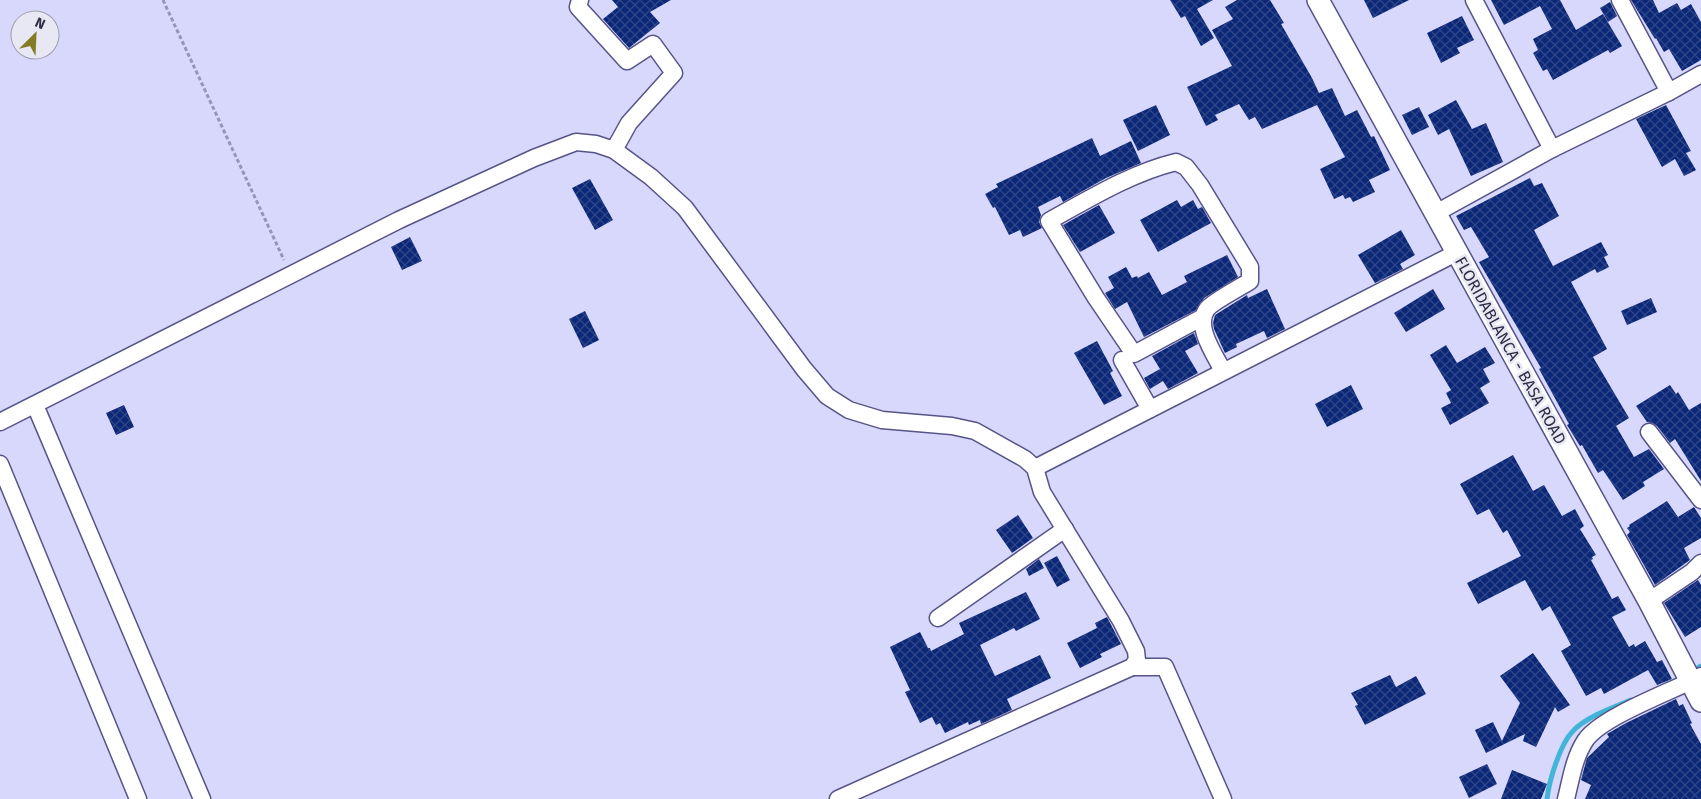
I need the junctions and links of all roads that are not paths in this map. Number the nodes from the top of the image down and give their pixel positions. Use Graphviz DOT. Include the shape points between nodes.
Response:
graph roads {
  1 [pos="580,0"];
  2 [pos="1318,0"];
  3 [pos="1474,0"];
  4 [pos="1620,0"];
  5 [pos="1701,74"];
  6 [pos="1669,92"];
  7 [pos="1552,149"];
  8 [pos="614,150"];
  9 [pos="1436,213"];
  10 [pos="1458,252"];
  11 [pos="1203,317"];
  12 [pos="1122,360"];
  13 [pos="1224,371"];
  14 [pos="35,404"];
  15 [pos="1150,409"];
  16 [pos="0,422"];
  17 [pos="1649,432"];
  18 [pos="0,464"];
  19 [pos="1035,468"];
  20 [pos="1701,500"];
  21 [pos="1065,529"];
  22 [pos="1701,563"];
  23 [pos="1649,601"];
  24 [pos="938,618"];
  25 [pos="1132,667"];
  26 [pos="1690,675"];
  27 [pos="1701,701"];
  28 [pos="138,799"];
  29 [pos="202,799"];
  30 [pos="838,799"];
  31 [pos="1223,799"];
  32 [pos="1566,799"];
  1 -- 8 [label="street" via="578,7 627,61 653,44 674,73 629,123"];
  2 -- 9 [label="main road, FLORIDABLANCA - BASA ROAD"];
  3 -- 7 [label="street"];
  4 -- 6 [label="street"];
  5 -- 6 [label="street"];
  6 -- 7 [label="street"];
  7 -- 9 [label="street"];
  8 -- 14 [label="street" via="576,142 534,158 399,220"];
  8 -- 19 [label="street" via="685,208 827,396 849,410 882,420 975,431"];
  9 -- 10 [label="main road, FLORIDABLANCA - BASA ROAD"];
  10 -- 13 [label="street"];
  10 -- 23 [label="main road, FLORIDABLANCA - BASA ROAD"];
  11 -- 11 [label="street" via="1134,354 1049,221 1159,166 1176,162 1186,167 1250,267 1250,281 1207,308"];
  11 -- 13 [label="street" via="1205,336"];
  12 -- 15 [label="street"];
  13 -- 15 [label="street"];
  14 -- 16 [label="street"];
  14 -- 29 [label="street"];
  15 -- 19 [label="street"];
  17 -- 20 [label="street"];
  18 -- 28 [label="street"];
  19 -- 21 [label="street" via="1042,492"];
  21 -- 24 [label="street"];
  21 -- 25 [label="street" via="1133,643 1137,660"];
  22 -- 23 [label="street"];
  23 -- 26 [label="main road, FLORIDABLANCA - BASA ROAD"];
  25 -- 30 [label="street"];
  25 -- 31 [label="street" via="1164,667"];
  26 -- 27 [label="main road, FLORIDABLANCA - BASA ROAD"];
  26 -- 32 [label="street" via="1605,722 1586,739 1577,757"];
}
